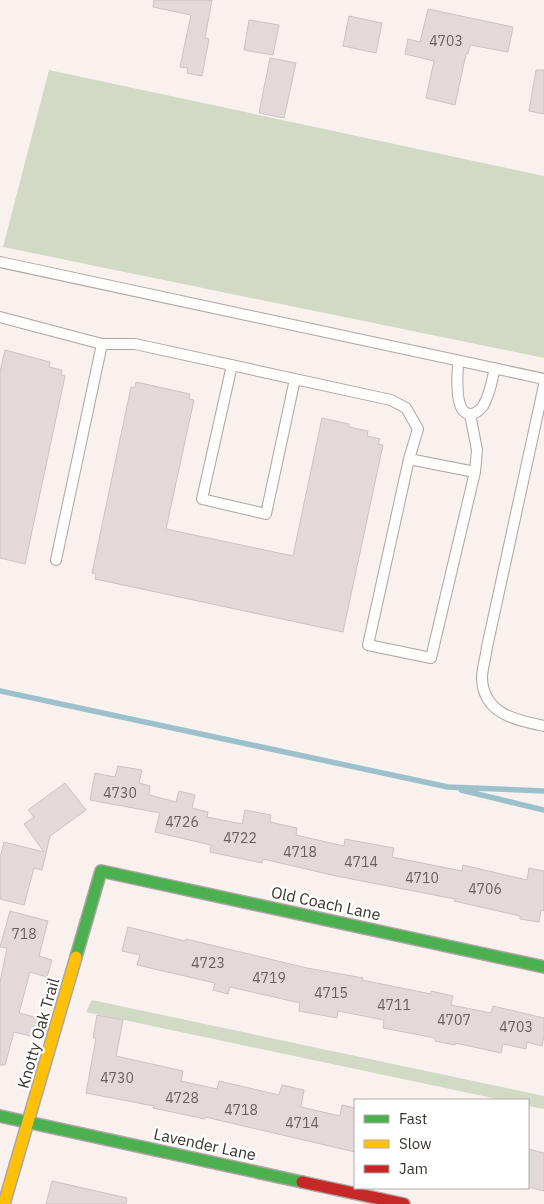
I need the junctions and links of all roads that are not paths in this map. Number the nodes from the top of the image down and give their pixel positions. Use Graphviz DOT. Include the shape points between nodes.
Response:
graph roads {
  1 [pos="0,262"];
  2 [pos="0,317"];
  3 [pos="102,344"];
  4 [pos="458,361"];
  5 [pos="232,365"];
  6 [pos="495,368"];
  7 [pos="295,379"];
  8 [pos="544,379"];
  9 [pos="544,385"];
  10 [pos="470,414"];
  11 [pos="409,459"];
  12 [pos="475,472"];
  13 [pos="56,560"];
  14 [pos="544,726"];
  15 [pos="101,871"];
  16 [pos="544,967"];
  17 [pos="0,1116"];
  18 [pos="29,1123"];
  19 [pos="4,1204"];
  20 [pos="404,1204"];
  1 -- 4 [label="lane"];
  2 -- 3 [label="lane"];
  3 -- 5 [label="lane" via="135,344"];
  3 -- 13 [label="lane"];
  4 -- 6 [label="lane"];
  4 -- 10 [label="lane" via="458,397 464,411"];
  5 -- 7 [label="lane"];
  5 -- 7 [label="lane" via="202,500 266,514"];
  6 -- 8 [label="lane"];
  6 -- 10 [label="lane" via="484,404"];
  7 -- 11 [label="lane" via="391,400 406,408 418,429"];
  9 -- 14 [label="lane" via="482,679 488,701 506,717"];
  10 -- 12 [label="lane" via="477,450"];
  11 -- 12 [label="lane"];
  11 -- 12 [label="lane" via="368,645 431,658"];
  15 -- 16 [label="street, Old Coach Lane"];
  15 -- 18 [label="street, Knotty Oak Trail"];
  17 -- 18 [label="street, Lavender Lane"];
  18 -- 19 [label="street, Knotty Oak Trail"];
  18 -- 20 [label="street, Lavender Lane"];
}
